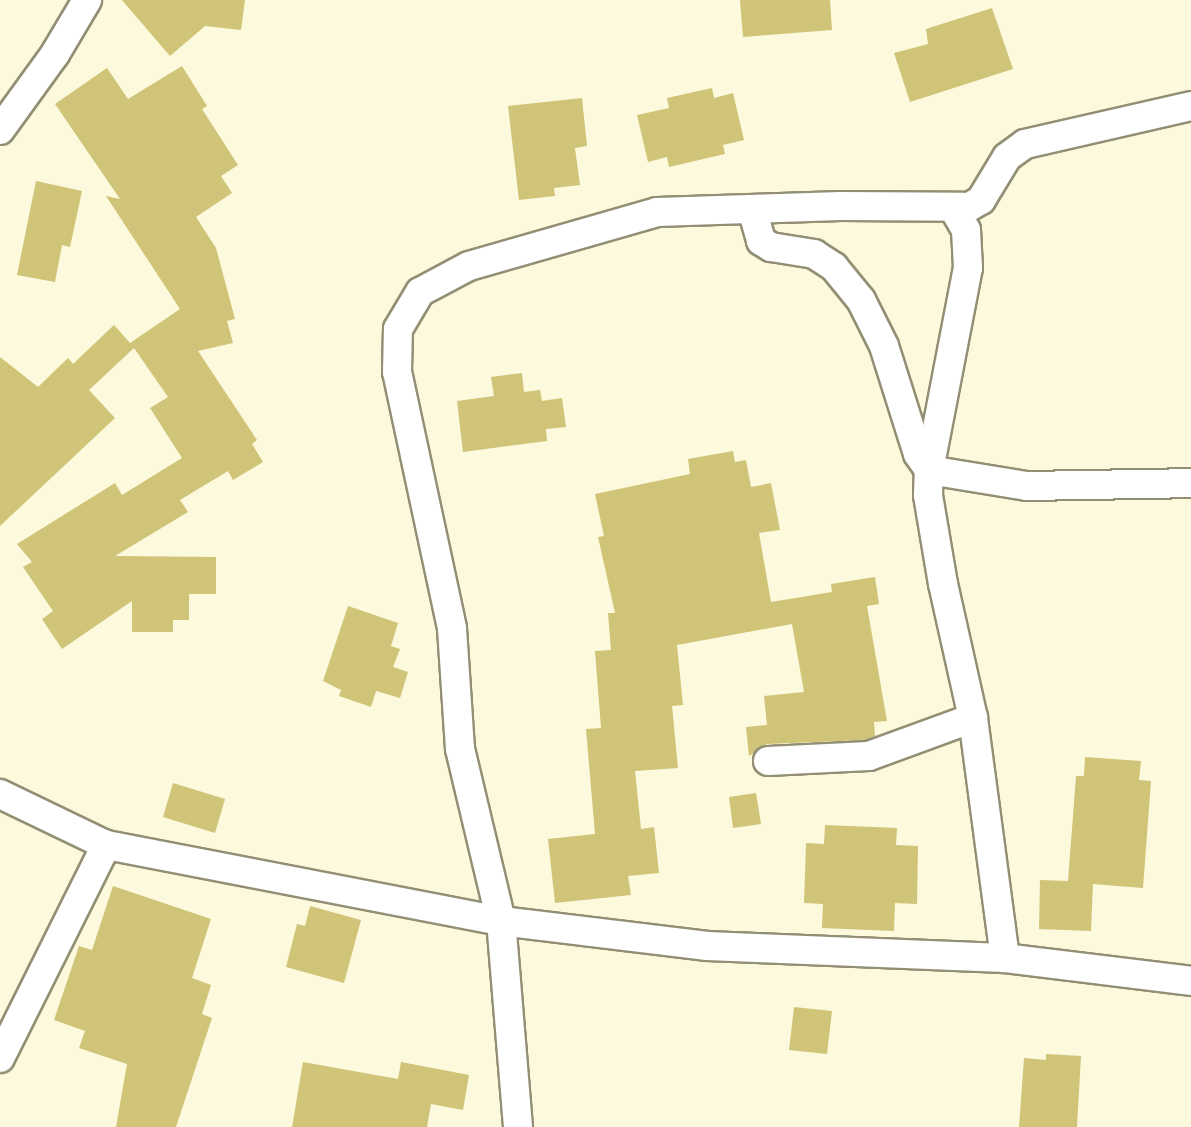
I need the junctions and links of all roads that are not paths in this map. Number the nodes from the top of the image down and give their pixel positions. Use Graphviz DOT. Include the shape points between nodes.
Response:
graph roads {
  1 [pos="87,0"];
  2 [pos="1191,106"];
  3 [pos="0,130"];
  4 [pos="752,209"];
  5 [pos="954,209"];
  6 [pos="929,470"];
  7 [pos="1191,483"];
  8 [pos="973,718"];
  9 [pos="768,761"];
  10 [pos="0,794"];
  11 [pos="106,845"];
  12 [pos="501,921"];
  13 [pos="1005,958"];
  14 [pos="1191,981"];
  15 [pos="0,1058"];
  16 [pos="518,1127"];
  1 -- 3 [label="street"];
  2 -- 5 [label="street" via="1025,144 1007,157 981,200"];
  4 -- 5 [label="street"];
  4 -- 6 [label="street" via="761,241 814,254 834,267 861,300 884,346 918,454"];
  4 -- 12 [label="street" via="657,212 468,266 420,292 398,329 397,372 452,628 460,749"];
  5 -- 6 [label="street" via="966,230 968,268"];
  6 -- 7 [label="street" via="1027,486"];
  6 -- 8 [label="street" via="928,495 943,584"];
  8 -- 9 [label="street" via="869,756"];
  8 -- 13 [label="street"];
  10 -- 11 [label="street"];
  11 -- 12 [label="street"];
  11 -- 15 [label="street"];
  12 -- 13 [label="street" via="707,946"];
  12 -- 16 [label="street"];
  13 -- 14 [label="street"];
}
